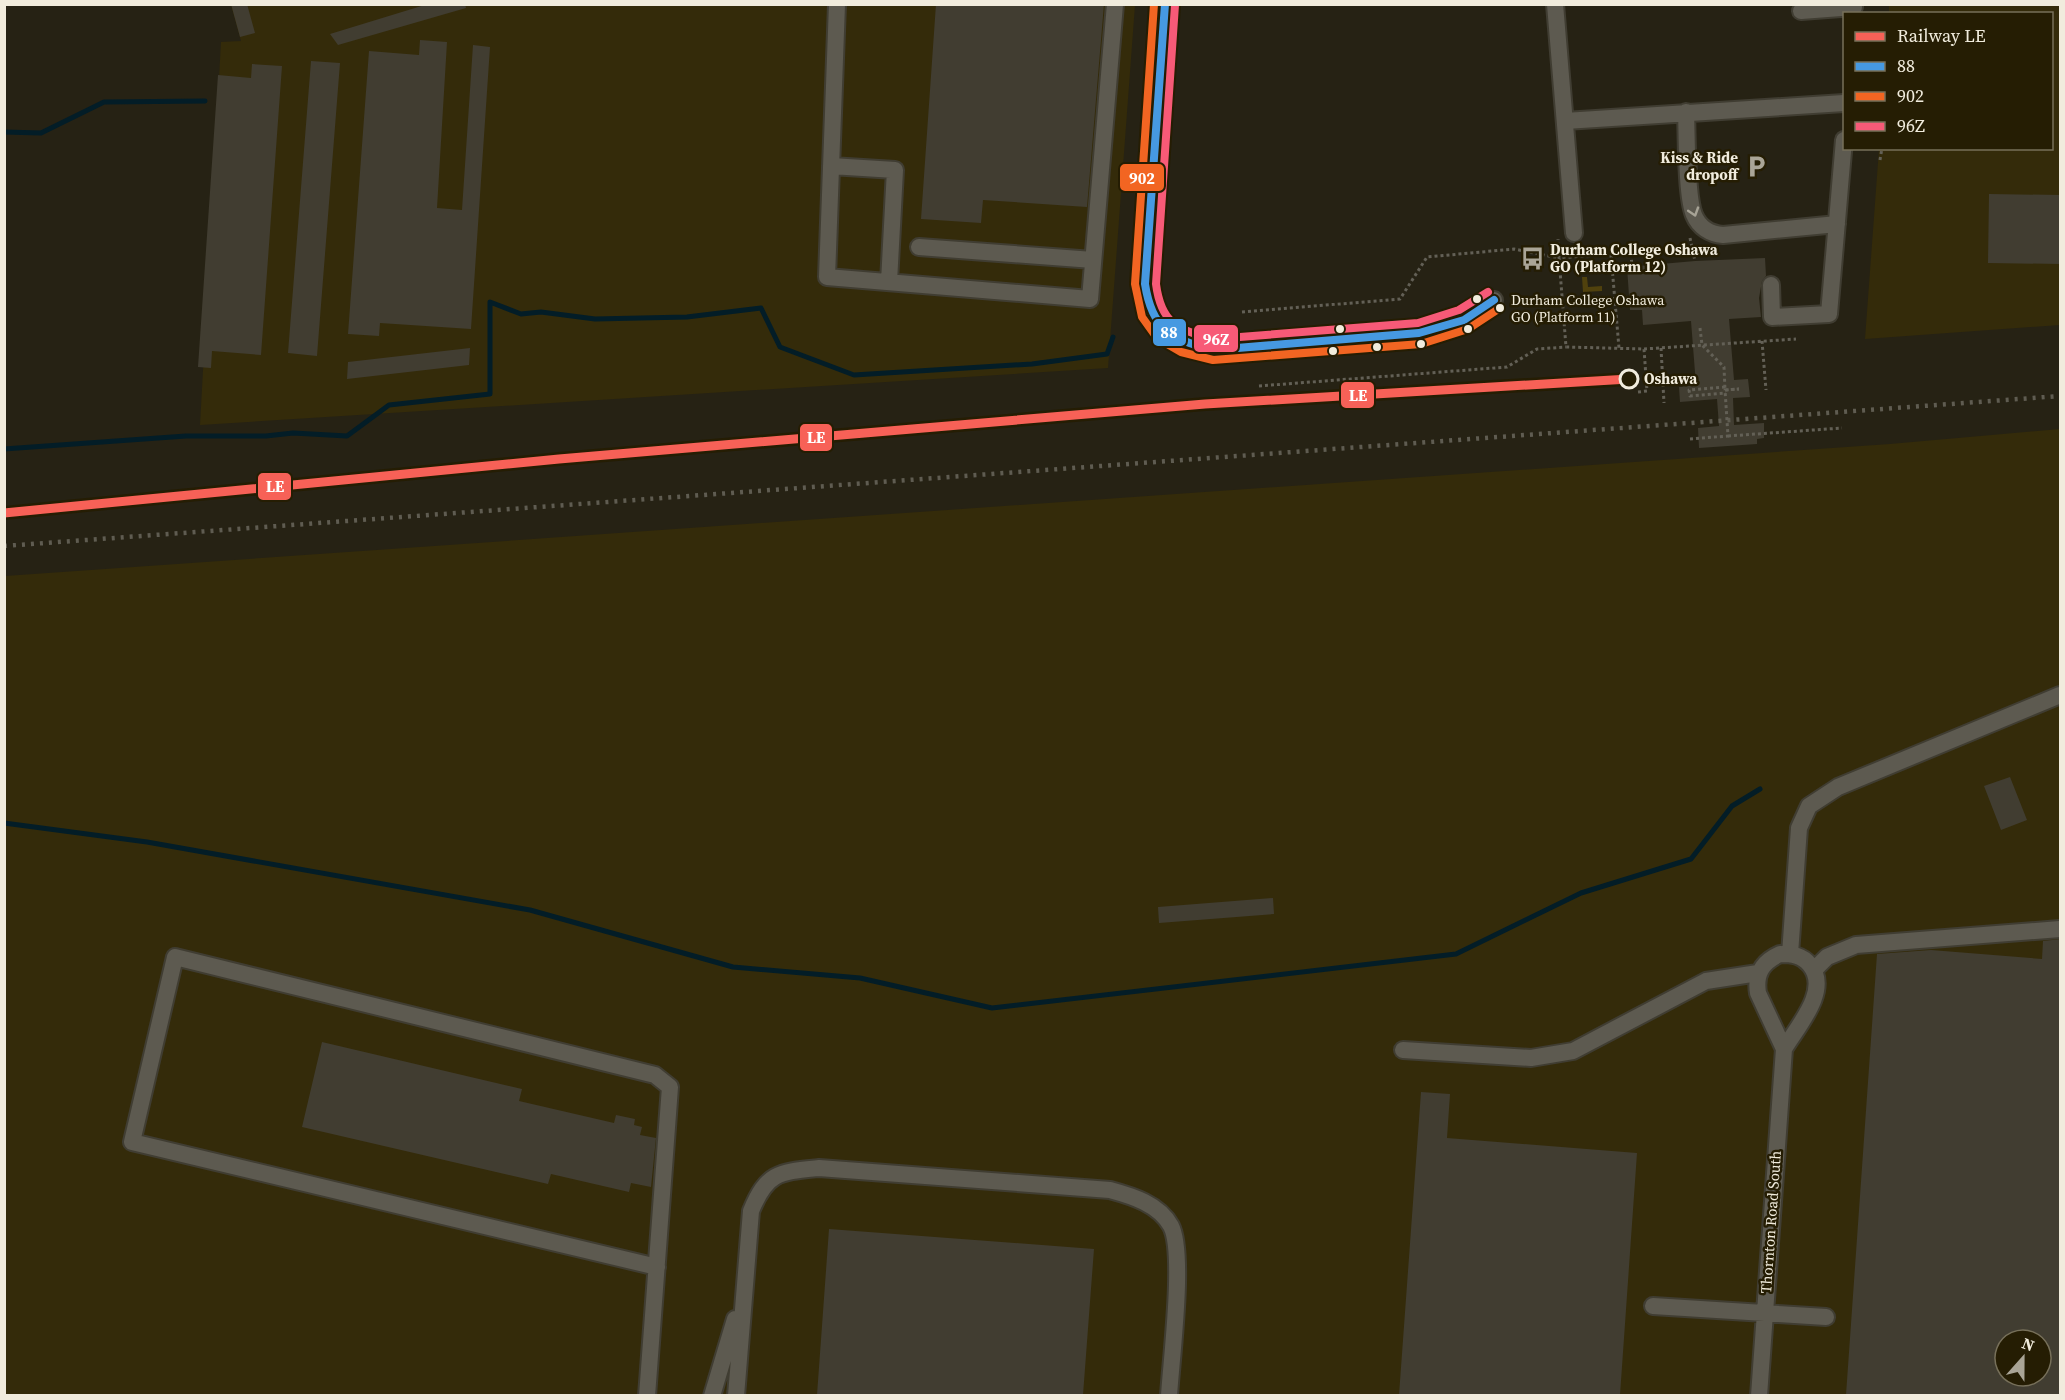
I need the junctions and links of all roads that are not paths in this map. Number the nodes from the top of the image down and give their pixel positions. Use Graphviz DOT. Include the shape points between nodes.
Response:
graph roads {
  1 [pos="837,4"];
  2 [pos="1115,4"];
  3 [pos="1165,4"];
  4 [pos="1555,4"];
  5 [pos="1854,8"];
  6 [pos="1801,11"];
  7 [pos="1843,103"];
  8 [pos="1686,112"];
  9 [pos="1565,121"];
  10 [pos="1844,150"];
  11 [pos="831,166"];
  12 [pos="1837,224"];
  13 [pos="1574,233"];
  14 [pos="919,247"];
  15 [pos="1093,260"];
  16 [pos="889,282"];
  17 [pos="1771,285"];
  18 [pos="1494,300"];
  19 [pos="2061,695"];
  20 [pos="2061,929"];
  21 [pos="1790,954"];
  22 [pos="1814,970"];
  23 [pos="1758,973"];
  24 [pos="1784,1049"];
  25 [pos="1403,1050"];
  26 [pos="657,1267"];
  27 [pos="744,1287"];
  28 [pos="1653,1306"];
  29 [pos="1765,1313"];
  30 [pos="1826,1317"];
  31 [pos="647,1395"];
  32 [pos="712,1395"];
  33 [pos="736,1395"];
  34 [pos="1169,1395"];
  35 [pos="1759,1395"];
  1 -- 11 [label="street"];
  2 -- 15 [label="street"];
  3 -- 18 [label="street" via="1145,284 1154,320 1166,334 1213,350 1407,335 1459,324"];
  4 -- 9 [label="street"];
  5 -- 6 [label="street"];
  7 -- 8 [label="street"];
  8 -- 9 [label="street"];
  8 -- 12 [label="street, one-way" via="1691,206 1697,221 1707,230 1723,235"];
  9 -- 13 [label="street"];
  10 -- 12 [label="street"];
  11 -- 16 [label="street" via="827,277"];
  11 -- 16 [label="street" via="895,170"];
  12 -- 17 [label="street" via="1829,314 1772,318"];
  14 -- 15 [label="street"];
  15 -- 16 [label="street" via="1090,298"];
  19 -- 21 [label="street" via="1839,787 1809,806 1799,828"];
  20 -- 22 [label="street" via="1856,945 1827,957"];
  21 -- 22 [label="street" via="1808,962"];
  21 -- 23 [label="street" via="1771,958"];
  22 -- 24 [label="street, Thornton Road South" via="1818,980 1814,1000"];
  23 -- 24 [label="street, Thornton Road South" via="1758,993"];
  23 -- 25 [label="street" via="1706,981 1573,1051 1531,1058"];
  24 -- 29 [label="street, Thornton Road South"];
  26 -- 26 [label="street" via="670,1088 655,1075 175,957 132,1142"];
  26 -- 31 [label="street"];
  27 -- 32 [label="street"];
  27 -- 33 [label="street"];
  27 -- 34 [label="street" via="751,1211 761,1187 785,1172 819,1168 1110,1190 1136,1197 1158,1210 1171,1226 1178,1250"];
  28 -- 29 [label="street"];
  29 -- 30 [label="street"];
  29 -- 35 [label="street, Thornton Road South"];
}
